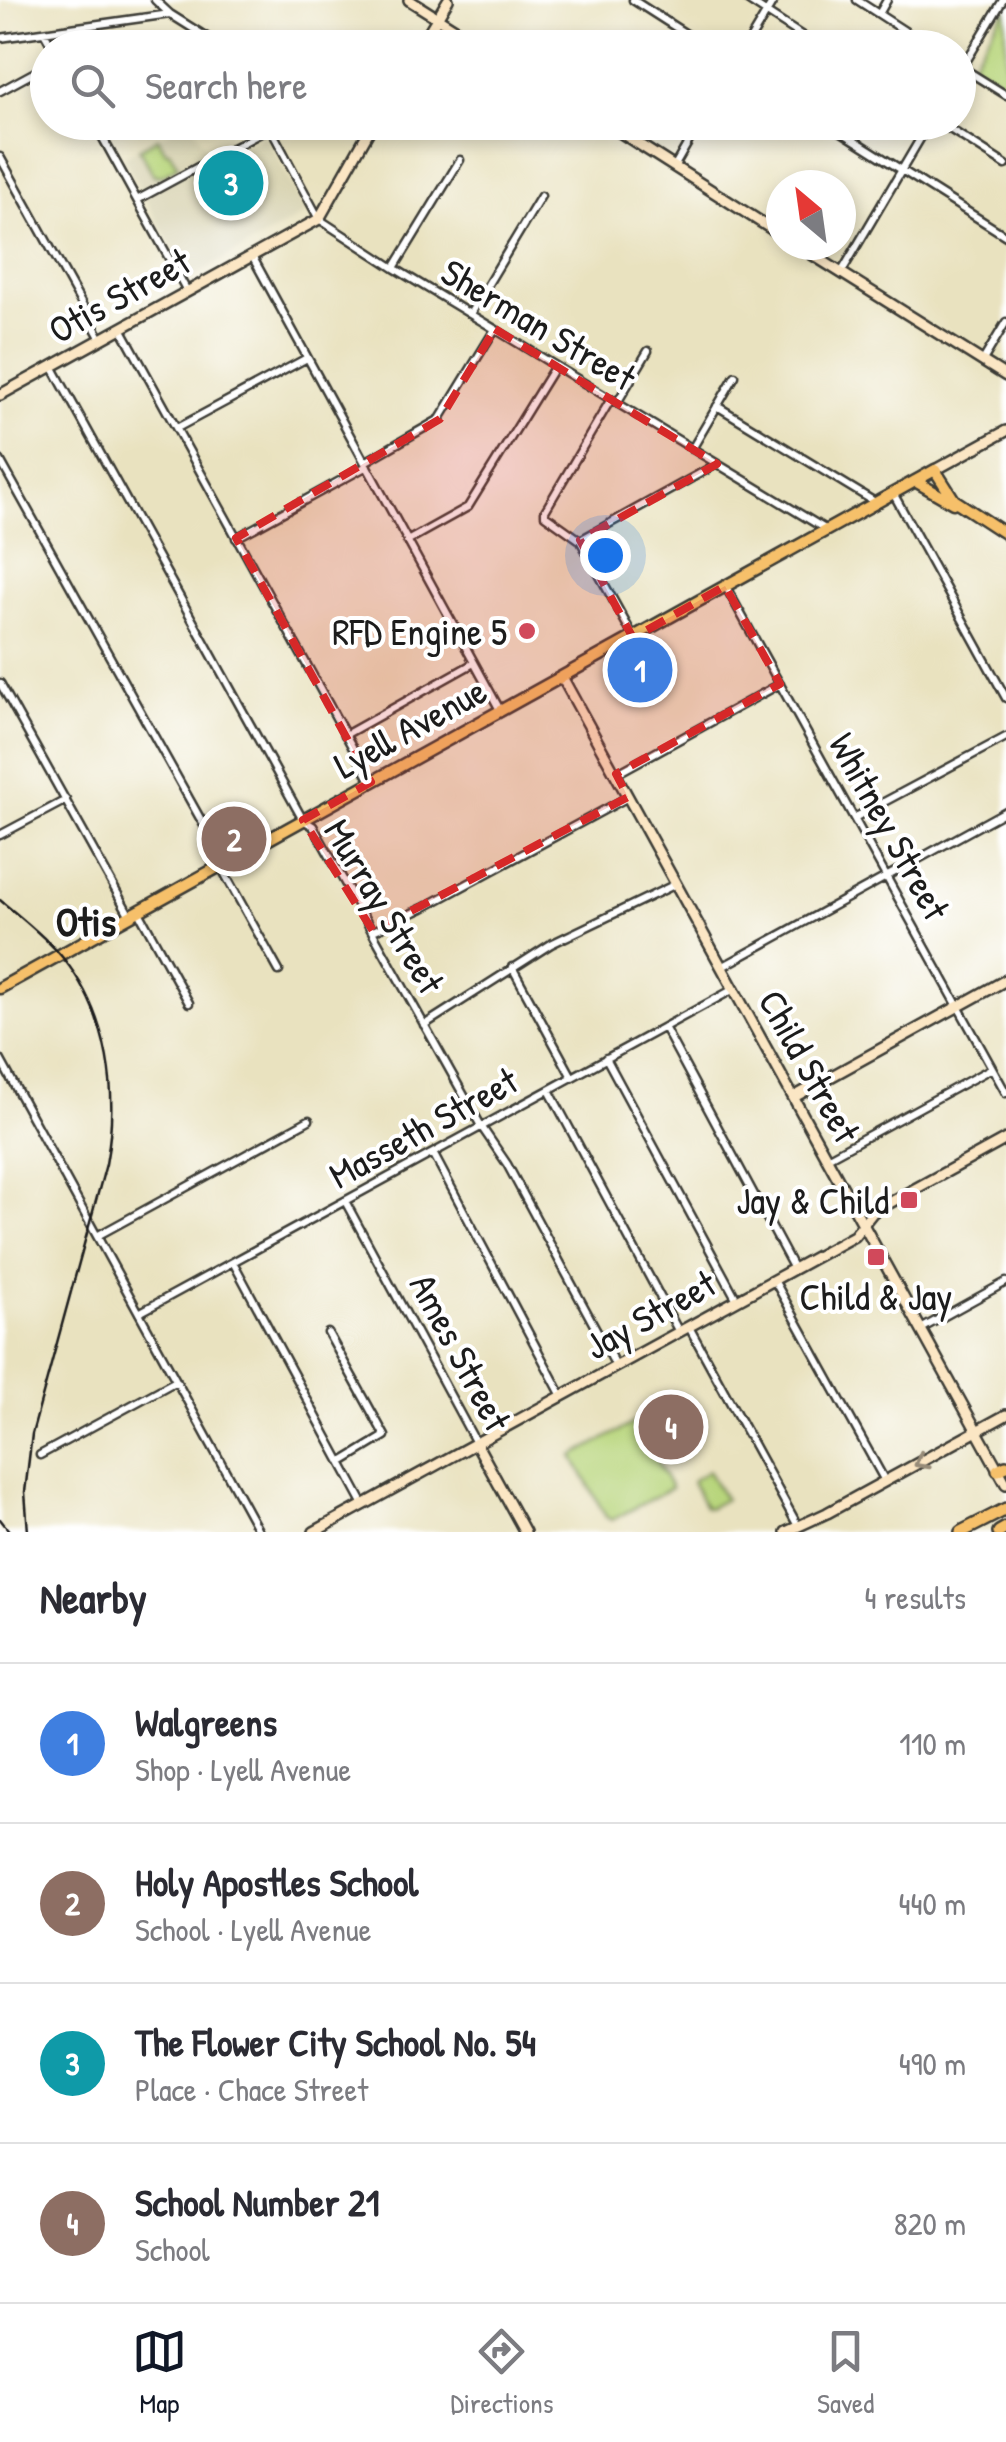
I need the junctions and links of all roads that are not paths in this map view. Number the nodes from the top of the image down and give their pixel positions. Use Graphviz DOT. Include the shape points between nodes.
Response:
graph roads {
  1 [pos="155,0"];
  2 [pos="409,0"];
  3 [pos="448,0"];
  4 [pos="633,0"];
  5 [pos="746,0"];
  6 [pos="774,0"];
  7 [pos="857,0"];
  8 [pos="887,0"];
  9 [pos="1003,0"];
  10 [pos="766,12"];
  11 [pos="170,14"];
  12 [pos="879,14"];
  13 [pos="438,17"];
  14 [pos="58,30"];
  15 [pos="195,30"];
  16 [pos="430,30"];
  17 [pos="458,30"];
  18 [pos="680,30"];
  19 [pos="756,30"];
  20 [pos="794,30"];
  21 [pos="903,30"];
  22 [pos="30,34"];
  23 [pos="0,38"];
  24 [pos="976,43"];
  25 [pos="30,75"];
  26 [pos="976,78"];
  27 [pos="0,91"];
  28 [pos="1006,95"];
  29 [pos="104,140"];
  30 [pos="243,140"];
  31 [pos="277,140"];
  32 [pos="364,140"];
  33 [pos="632,140"];
  34 [pos="690,140"];
  35 [pos="854,140"];
  36 [pos="920,140"];
  37 [pos="967,140"];
  38 [pos="0,157"];
  39 [pos="460,160"];
  40 [pos="1006,165"];
  41 [pos="674,167"];
  42 [pos="902,171"];
  43 [pos="542,196"];
  44 [pos="137,200"];
  45 [pos="319,219"];
  46 [pos="766,225"];
  47 [pos="1006,236"];
  48 [pos="252,256"];
  49 [pos="822,260"];
  50 [pos="394,268"];
  51 [pos="842,273"];
  52 [pos="187,292"];
  53 [pos="470,314"];
  54 [pos="1006,322"];
  55 [pos="121,328"];
  56 [pos="495,329"];
  57 [pos="101,339"];
  58 [pos="648,352"];
  59 [pos="307,358"];
  60 [pos="982,362"];
  61 [pos="52,366"];
  62 [pos="555,366"];
  63 [pos="735,376"];
  64 [pos="1006,376"];
  65 [pos="0,395"];
  66 [pos="614,401"];
  67 [pos="717,406"];
  68 [pos="176,428"];
  69 [pos="1006,431"];
  70 [pos="692,448"];
  71 [pos="0,460"];
  72 [pos="366,464"];
  73 [pos="717,464"];
  74 [pos="935,470"];
  75 [pos="915,481"];
  76 [pos="892,493"];
  77 [pos="876,502"];
  78 [pos="962,508"];
  79 [pos="826,530"];
  80 [pos="1006,534"];
  81 [pos="236,538"];
  82 [pos="580,540"];
  83 [pos="408,541"];
  84 [pos="726,586"];
  85 [pos="634,638"];
  86 [pos="474,663"];
  87 [pos="562,677"];
  88 [pos="0,684"];
  89 [pos="780,684"];
  90 [pos="1006,698"];
  91 [pos="501,711"];
  92 [pos="345,734"];
  93 [pos="1006,737"];
  94 [pos="616,774"];
  95 [pos="372,782"];
  96 [pos="628,797"];
  97 [pos="66,800"];
  98 [pos="1006,811"];
  99 [pos="854,818"];
  100 [pos="303,820"];
  101 [pos="0,835"];
  102 [pos="223,864"];
  103 [pos="886,877"];
  104 [pos="676,884"];
  105 [pos="134,914"];
  106 [pos="373,932"];
  107 [pos="512,967"];
  108 [pos="722,967"];
  109 [pos="279,971"];
  110 [pos="1006,980"];
  111 [pos="0,988"];
  112 [pos="734,989"];
  113 [pos="189,1003"];
  114 [pos="958,1006"];
  115 [pos="424,1025"];
  116 [pos="664,1027"];
  117 [pos="606,1058"];
  118 [pos="0,1059"];
  119 [pos="992,1068"];
  120 [pos="572,1077"];
  121 [pos="549,1090"];
  122 [pos="1006,1093"];
  123 [pos="794,1098"];
  124 [pos="309,1120"];
  125 [pos="482,1126"];
  126 [pos="1006,1139"];
  127 [pos="433,1153"];
  128 [pos="827,1158"];
  129 [pos="345,1201"];
  130 [pos="863,1224"];
  131 [pos="97,1236"];
  132 [pos="233,1262"];
  133 [pos="794,1269"];
  134 [pos="774,1280"];
  135 [pos="1006,1282"];
  136 [pos="737,1300"];
  137 [pos="139,1313"];
  138 [pos="689,1327"];
  139 [pos="921,1329"];
  140 [pos="678,1332"];
  141 [pos="328,1333"];
  142 [pos="616,1366"];
  143 [pos="176,1381"];
  144 [pos="562,1396"];
  145 [pos="1006,1415"];
  146 [pos="977,1431"];
  147 [pos="476,1443"];
  148 [pos="40,1456"];
  149 [pos="342,1462"];
  150 [pos="1003,1474"];
  151 [pos="885,1482"];
  152 [pos="364,1504"];
  153 [pos="1006,1509"];
  154 [pos="798,1526"];
  155 [pos="1006,1528"];
  156 [pos="259,1532"];
  157 [pos="314,1532"];
  158 [pos="525,1532"];
  159 [pos="786,1532"];
  160 [pos="962,1532"];
  161 [pos="999,1532"];
  1 -- 11 [label="street"];
  2 -- 13 [label="street"];
  3 -- 13 [label="street"];
  4 -- 18 [label="street"];
  5 -- 10 [label="street"];
  6 -- 10 [label="street"];
  7 -- 12 [label="street"];
  8 -- 12 [label="street"];
  9 -- 24 [label="street"];
  10 -- 19 [label="street"];
  10 -- 20 [label="street"];
  11 -- 14 [label="street"];
  11 -- 15 [label="street"];
  12 -- 21 [label="street"];
  13 -- 16 [label="street"];
  13 -- 17 [label="street"];
  22 -- 23 [label="street"];
  25 -- 27 [label="street"];
  26 -- 28 [label="street"];
  29 -- 44 [label="street"];
  30 -- 44 [label="street"];
  31 -- 45 [label="street, Sherman Street"];
  32 -- 45 [label="street"];
  33 -- 41 [label="street"];
  34 -- 41 [label="street"];
  35 -- 42 [label="street"];
  36 -- 42 [label="street"];
  37 -- 40 [label="street"];
  38 -- 57 [label="street"];
  39 -- 50 [label="street"];
  41 -- 46 [label="street"];
  42 -- 47 [label="street"];
  42 -- 51 [label="street"];
  43 -- 53 [label="street"];
  44 -- 52 [label="street"];
  45 -- 48 [label="street, Otis Street"];
  45 -- 50 [label="street, Sherman Street"];
  48 -- 52 [label="street, Otis Street"];
  48 -- 59 [label="street"];
  49 -- 51 [label="street"];
  50 -- 53 [label="street, Sherman Street"];
  51 -- 60 [label="street"];
  52 -- 55 [label="street, Otis Street"];
  53 -- 56 [label="street, Sherman Street"];
  54 -- 60 [label="street"];
  55 -- 57 [label="street, Otis Street"];
  55 -- 68 [label="street"];
  56 -- 62 [label="street, Sherman Street"];
  56 -- 72 [label="street" via="440,419"];
  57 -- 61 [label="street, Otis Street"];
  58 -- 66 [label="street"];
  59 -- 68 [label="street"];
  59 -- 72 [label="street"];
  60 -- 64 [label="street"];
  61 -- 65 [label="street, Otis Street"];
  61 -- 100 [label="street, Murray Street"];
  62 -- 66 [label="street, Sherman Street"];
  62 -- 83 [label="street" via="472,502"];
  63 -- 67 [label="street"];
  66 -- 70 [label="street, Sherman Street"];
  66 -- 82 [label="street" via="545,511"];
  67 -- 70 [label="street"];
  67 -- 77 [label="street"];
  68 -- 81 [label="street"];
  69 -- 74 [label="street, Lyell Avenue"];
  70 -- 73 [label="street, Sherman Street"];
  71 -- 102 [label="street"];
  72 -- 81 [label="street"];
  72 -- 83 [label="street"];
  73 -- 79 [label="street, Sherman Street"];
  73 -- 82 [label="street"];
  74 -- 75 [label="main road, Lyell Avenue"];
  74 -- 78 [label="main road"];
  75 -- 76 [label="main road, Lyell Avenue"];
  75 -- 78 [label="main road"];
  76 -- 77 [label="main road, Lyell Avenue"];
  76 -- 90 [label="street"];
  77 -- 79 [label="main road, Lyell Avenue"];
  78 -- 80 [label="main road"];
  79 -- 84 [label="main road, Lyell Avenue"];
  81 -- 92 [label="street"];
  82 -- 85 [label="street"];
  83 -- 86 [label="street"];
  84 -- 85 [label="main road, Lyell Avenue"];
  84 -- 89 [label="street, Whitney Street"];
  85 -- 87 [label="main road, Lyell Avenue"];
  86 -- 91 [label="street"];
  86 -- 92 [label="street"];
  87 -- 91 [label="main road, Lyell Avenue"];
  87 -- 94 [label="street, Child Street"];
  88 -- 97 [label="street"];
  89 -- 94 [label="street"];
  89 -- 99 [label="street, Whitney Street"];
  91 -- 95 [label="main road, Lyell Avenue"];
  92 -- 95 [label="street"];
  93 -- 99 [label="street"];
  94 -- 96 [label="street, Child Street"];
  95 -- 100 [label="main road, Lyell Avenue"];
  96 -- 104 [label="street, Child Street"];
  96 -- 106 [label="street"];
  97 -- 101 [label="street"];
  97 -- 105 [label="street"];
  98 -- 103 [label="street"];
  99 -- 103 [label="street, Whitney Street"];
  100 -- 102 [label="main road, Lyell Avenue"];
  100 -- 106 [label="street, Murray Street" via="314,826"];
  102 -- 105 [label="main road, Lyell Avenue"];
  102 -- 109 [label="street"];
  103 -- 108 [label="street"];
  103 -- 114 [label="street, Whitney Street"];
  104 -- 107 [label="street"];
  104 -- 108 [label="street, Child Street"];
  105 -- 111 [label="main road, Lyell Avenue"];
  105 -- 113 [label="street"];
  106 -- 115 [label="street, Murray Street"];
  107 -- 115 [label="street"];
  107 -- 120 [label="street"];
  108 -- 112 [label="street, Child Street"];
  110 -- 114 [label="street"];
  112 -- 116 [label="street, Masseth Street"];
  112 -- 123 [label="street, Child Street"];
  114 -- 119 [label="street, Whitney Street"];
  114 -- 123 [label="street"];
  115 -- 125 [label="street, Murray Street"];
  116 -- 117 [label="street, Masseth Street"];
  116 -- 133 [label="street"];
  117 -- 120 [label="street, Masseth Street"];
  117 -- 136 [label="street"];
  118 -- 131 [label="street"];
  119 -- 122 [label="street, Whitney Street"];
  119 -- 128 [label="street"];
  120 -- 121 [label="street, Masseth Street"];
  121 -- 125 [label="street, Masseth Street"];
  121 -- 140 [label="street"];
  123 -- 128 [label="street, Child Street"];
  124 -- 131 [label="street"];
  125 -- 127 [label="street, Masseth Street"];
  125 -- 142 [label="street, Murray Street"];
  126 -- 130 [label="street, Jay Street" via="873,1212"];
  127 -- 129 [label="street, Masseth Street"];
  127 -- 144 [label="street"];
  128 -- 130 [label="street, Child Street"];
  129 -- 132 [label="street, Masseth Street"];
  129 -- 147 [label="street, Ames Street"];
  130 -- 133 [label="street, Jay Street" via="854,1236"];
  130 -- 139 [label="street, Child Street"];
  131 -- 137 [label="street"];
  132 -- 137 [label="street, Masseth Street"];
  132 -- 149 [label="street"];
  133 -- 134 [label="street, Jay Street"];
  134 -- 136 [label="street, Jay Street"];
  134 -- 151 [label="street"];
  135 -- 139 [label="street"];
  136 -- 138 [label="street, Jay Street"];
  137 -- 143 [label="street"];
  138 -- 140 [label="street, Jay Street"];
  138 -- 154 [label="street"];
  139 -- 146 [label="street, Child Street"];
  140 -- 142 [label="street, Jay Street"];
  141 -- 149 [label="street" via="384,1436"];
  142 -- 144 [label="street, Jay Street"];
  143 -- 148 [label="street"];
  143 -- 156 [label="street"];
  144 -- 147 [label="street, Jay Street"];
  145 -- 146 [label="street"];
  146 -- 150 [label="street, Child Street"];
  146 -- 151 [label="street, one-way"];
  147 -- 152 [label="street, Jay Street"];
  147 -- 158 [label="street, Ames Street"];
  149 -- 152 [label="street"];
  151 -- 154 [label="street"];
  152 -- 157 [label="street, Jay Street"];
  153 -- 160 [label="highway"];
  154 -- 159 [label="street"];
  155 -- 161 [label="highway"];
}
